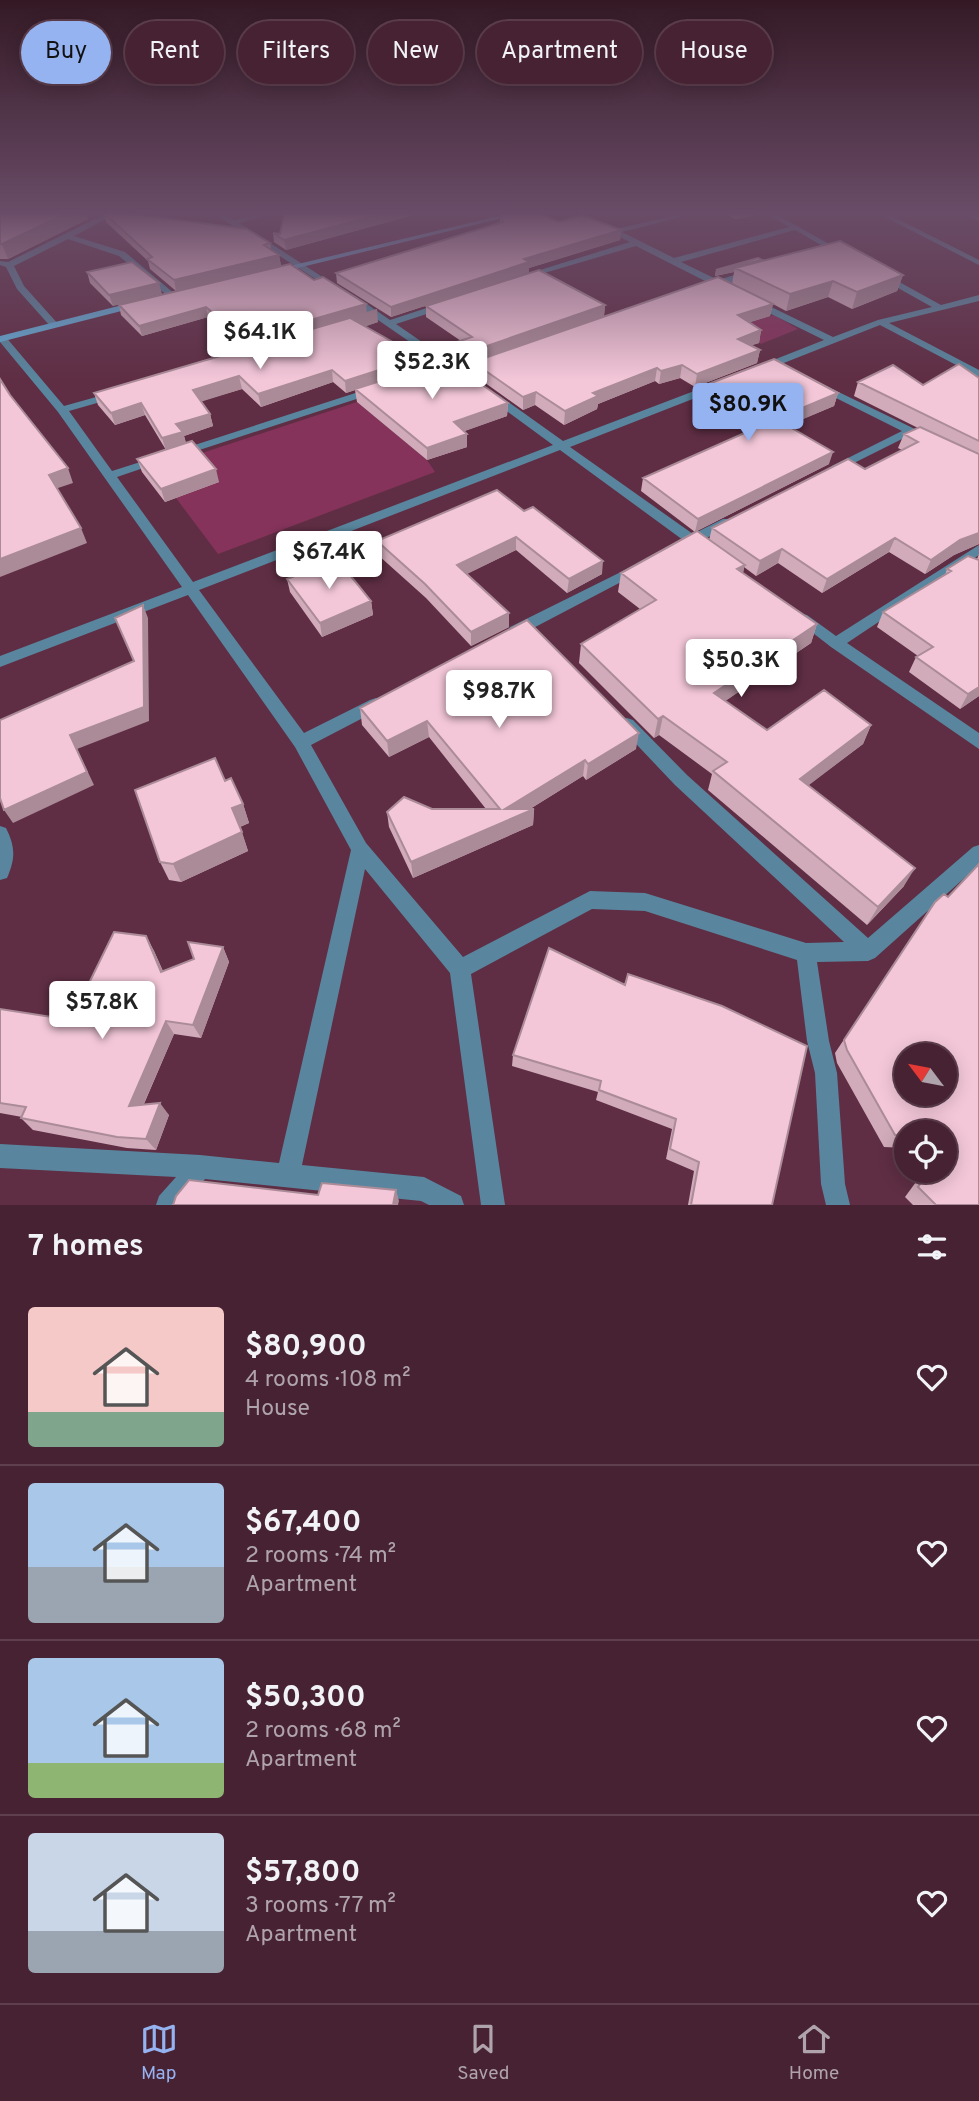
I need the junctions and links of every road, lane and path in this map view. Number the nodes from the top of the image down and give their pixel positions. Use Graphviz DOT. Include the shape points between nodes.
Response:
graph roads {
  1 [pos="7,267"];
  2 [pos="138,267"];
  3 [pos="289,267"];
  4 [pos="302,267"];
  5 [pos="558,267"];
  6 [pos="686,267"];
  7 [pos="871,269"];
  8 [pos="756,272"];
  9 [pos="260,274"];
  10 [pos="520,279"];
  11 [pos="716,283"];
  12 [pos="727,289"];
  13 [pos="692,291"];
  14 [pos="185,292"];
  15 [pos="173,295"];
  16 [pos="159,298"];
  17 [pos="979,298"];
  18 [pos="459,300"];
  19 [pos="751,300"];
  20 [pos="146,302"];
  21 [pos="939,307"];
  22 [pos="385,319"];
  23 [pos="367,320"];
  24 [pos="881,322"];
  25 [pos="54,325"];
  26 [pos="1,338"];
  27 [pos="833,341"];
  28 [pos="775,363"];
  29 [pos="438,369"];
  30 [pos="788,369"];
  31 [pos="750,373"];
  32 [pos="979,374"];
  33 [pos="738,378"];
  34 [pos="812,382"];
  35 [pos="385,386"];
  36 [pos="484,389"];
  37 [pos="128,391"];
  38 [pos="62,410"];
  39 [pos="562,446"];
  40 [pos="825,473"];
  41 [pos="108,476"];
  42 [pos="740,516"];
  43 [pos="691,540"];
  44 [pos="979,549"];
  45 [pos="713,556"];
  46 [pos="960,560"];
  47 [pos="979,572"];
  48 [pos="187,588"];
  49 [pos="791,611"];
  50 [pos="504,637"];
  51 [pos="835,643"];
  52 [pos="0,662"];
  53 [pos="384,699"];
  54 [pos="614,710"];
  55 [pos="301,742"];
  56 [pos="979,742"];
  57 [pos="0,834"];
  58 [pos="360,849"];
  59 [pos="979,853"];
  60 [pos="0,872"];
  61 [pos="868,951"];
  62 [pos="806,953"];
  63 [pos="460,969"];
  64 [pos="0,1156"];
  65 [pos="200,1167"];
  66 [pos="288,1175"];
  67 [pos="168,1205"];
  68 [pos="452,1205"];
  69 [pos="494,1205"];
  70 [pos="838,1205"];
  1 -- 25 [label="street"];
  2 -- 15 [label="street"];
  3 -- 9 [label="street"];
  4 -- 22 [label="street"];
  5 -- 10 [label="street"];
  6 -- 11 [label="street"];
  7 -- 21 [label="street"];
  8 -- 11 [label="street"];
  11 -- 12 [label="street"];
  11 -- 13 [label="street"];
  14 -- 15 [label="street"];
  15 -- 16 [label="street"];
  17 -- 21 [label="street"];
  18 -- 22 [label="street"];
  19 -- 27 [label="street"];
  20 -- 25 [label="street"];
  21 -- 24 [label="street"];
  22 -- 23 [label="street"];
  22 -- 29 [label="street" via="464,372"];
  24 -- 27 [label="street"];
  24 -- 32 [label="street"];
  25 -- 26 [label="street"];
  26 -- 38 [label="street"];
  27 -- 28 [label="street"];
  28 -- 30 [label="street"];
  28 -- 31 [label="street"];
  33 -- 39 [label="street"];
  34 -- 40 [label="street" via="916,434"];
  35 -- 41 [label="street"];
  36 -- 39 [label="street"];
  37 -- 38 [label="street"];
  38 -- 41 [label="street"];
  39 -- 43 [label="street"];
  39 -- 48 [label="street"];
  41 -- 48 [label="street"];
  42 -- 43 [label="street"];
  43 -- 45 [label="street"];
  43 -- 50 [label="street" via="532,629"];
  44 -- 46 [label="street"];
  46 -- 47 [label="street"];
  46 -- 51 [label="street"];
  48 -- 52 [label="street"];
  48 -- 55 [label="street"];
  49 -- 51 [label="street"];
  51 -- 56 [label="street"];
  53 -- 55 [label="street"];
  54 -- 61 [label="street" via="681,780"];
  55 -- 58 [label="street"];
  57 -- 60 [label="street" via="6,859"];
  58 -- 63 [label="street"];
  58 -- 66 [label="street"];
  59 -- 61 [label="street"];
  61 -- 62 [label="street"];
  62 -- 63 [label="street" via="645,902 590,900"];
  62 -- 70 [label="street" via="826,1073 832,1184"];
  63 -- 69 [label="street"];
  64 -- 65 [label="street"];
  65 -- 66 [label="street"];
  65 -- 67 [label="street"];
  66 -- 68 [label="street" via="424,1189"];
}
